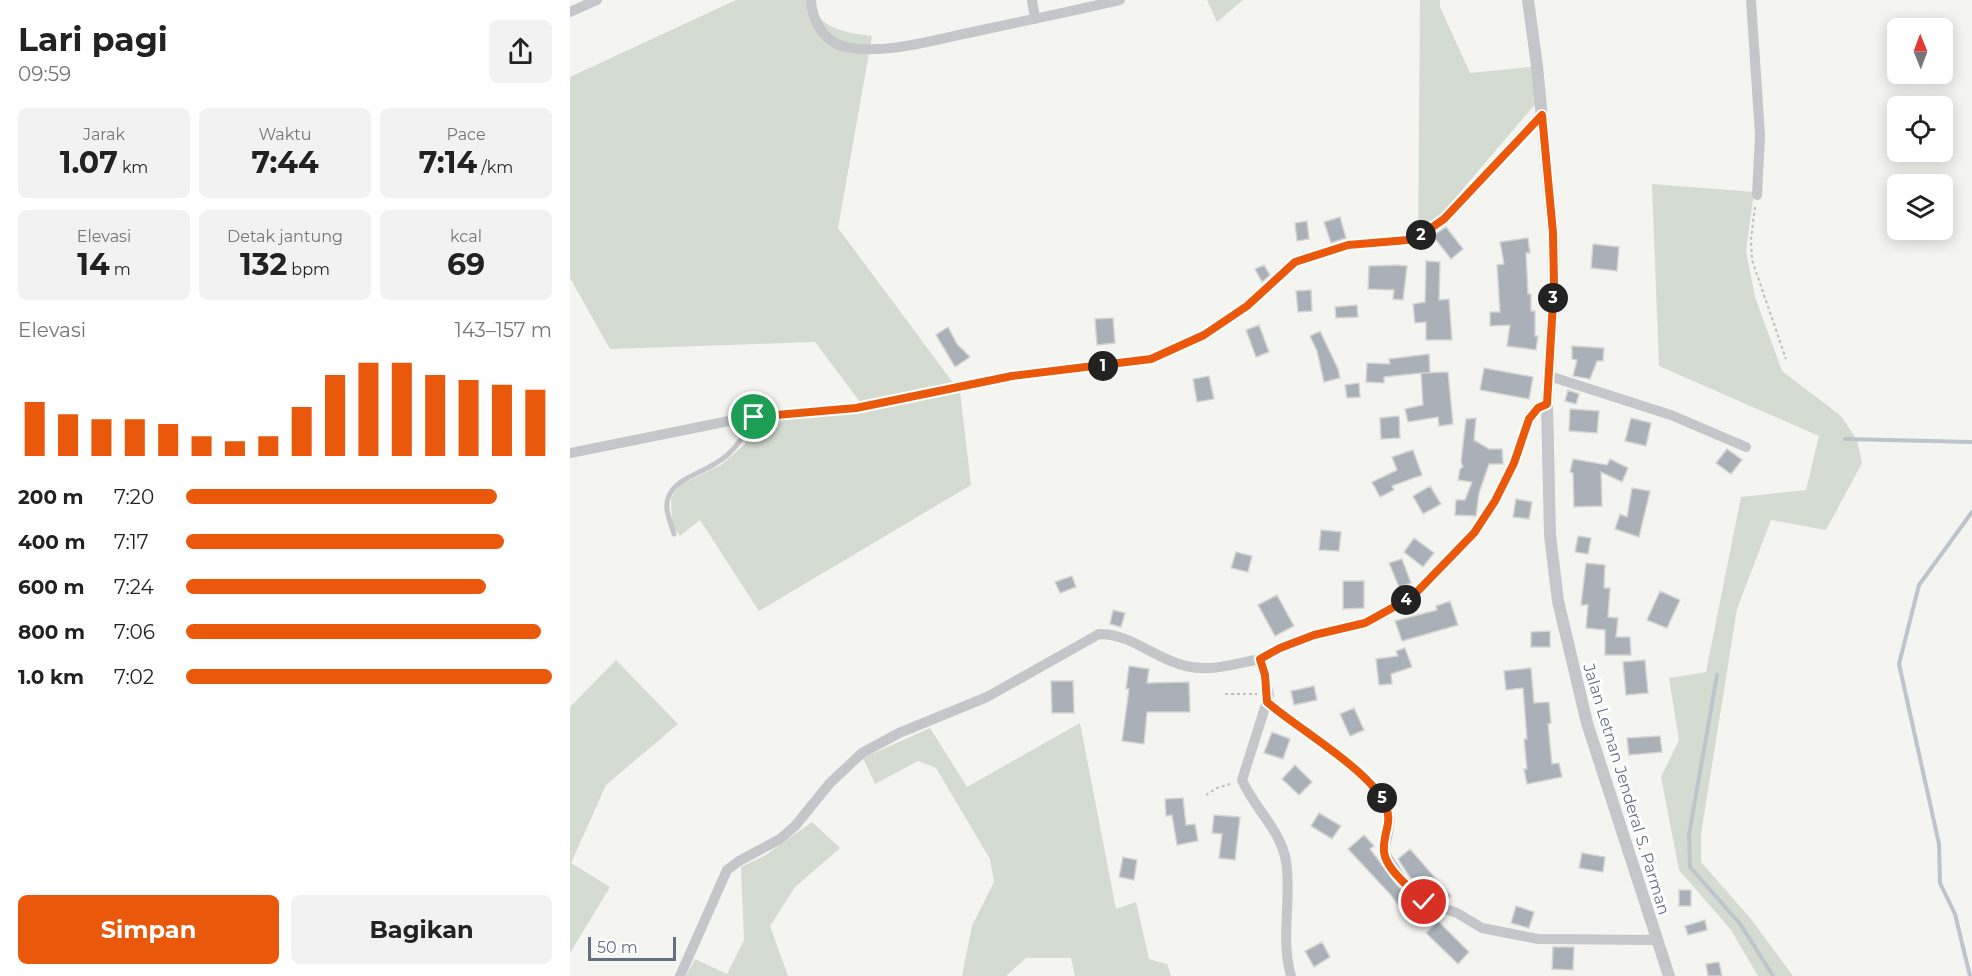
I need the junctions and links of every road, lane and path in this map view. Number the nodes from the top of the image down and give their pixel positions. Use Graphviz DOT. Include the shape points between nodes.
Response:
graph roads {
  1 [pos="597,0"];
  2 [pos="811,0"];
  3 [pos="1032,0"];
  4 [pos="1120,0"];
  5 [pos="1528,0"];
  6 [pos="1752,0"];
  7 [pos="570,12"];
  8 [pos="1035,19"];
  9 [pos="1542,115"];
  10 [pos="1757,195"];
  11 [pos="1786,359"];
  12 [pos="1549,375"];
  13 [pos="1547,404"];
  14 [pos="750,418"];
  15 [pos="1746,447"];
  16 [pos="570,453"];
  17 [pos="674,534"];
  18 [pos="1260,659"];
  19 [pos="1225,694"];
  20 [pos="1268,698"];
  21 [pos="1242,780"];
  22 [pos="1206,795"];
  23 [pos="1657,940"];
  24 [pos="680,976"];
  25 [pos="1291,976"];
  26 [pos="1670,976"];
  1 -- 7 [label="street"];
  2 -- 8 [label="street" via="814,19 823,34 831,41 854,48 908,45"];
  3 -- 8 [label="street"];
  4 -- 8 [label="street"];
  5 -- 9 [label="street, Jalan Letnan Jenderal S. Parman"];
  6 -- 10 [label="street" via="1760,135"];
  9 -- 12 [label="street, Jalan Letnan Jenderal S. Parman" via="1553,254"];
  9 -- 14 [label="street" via="1444,219 1421,235 1408,240 1348,245 1295,262 1247,306 1204,335 1151,359 1012,376 856,408"];
  10 -- 11 [label="path" via="1752,261"];
  12 -- 13 [label="street, Jalan Letnan Jenderal S. Parman"];
  12 -- 15 [label="street" via="1671,415"];
  13 -- 18 [label="street" via="1529,419 1514,463 1474,533 1412,597 1365,623 1314,635"];
  13 -- 23 [label="street, Jalan Letnan Jenderal S. Parman" via="1550,535 1558,601 1587,723"];
  14 -- 16 [label="street"];
  14 -- 17 [label="lane" via="742,441 725,459 678,483 672,491 667,509"];
  18 -- 20 [label="street"];
  18 -- 24 [label="street" via="1206,669 1184,666 1132,640 1099,634 987,697 880,741 845,767 803,819 780,839 727,870"];
  19 -- 20 [label="path"];
  20 -- 21 [label="street"];
  20 -- 23 [label="street" via="1354,768 1382,797 1389,813 1384,852 1396,872 1424,902 1457,913 1482,928 1538,939"];
  21 -- 22 [label="path"];
  21 -- 25 [label="street" via="1286,860 1286,933"];
  23 -- 26 [label="street, Jalan Letnan Jenderal S. Parman"];
}
